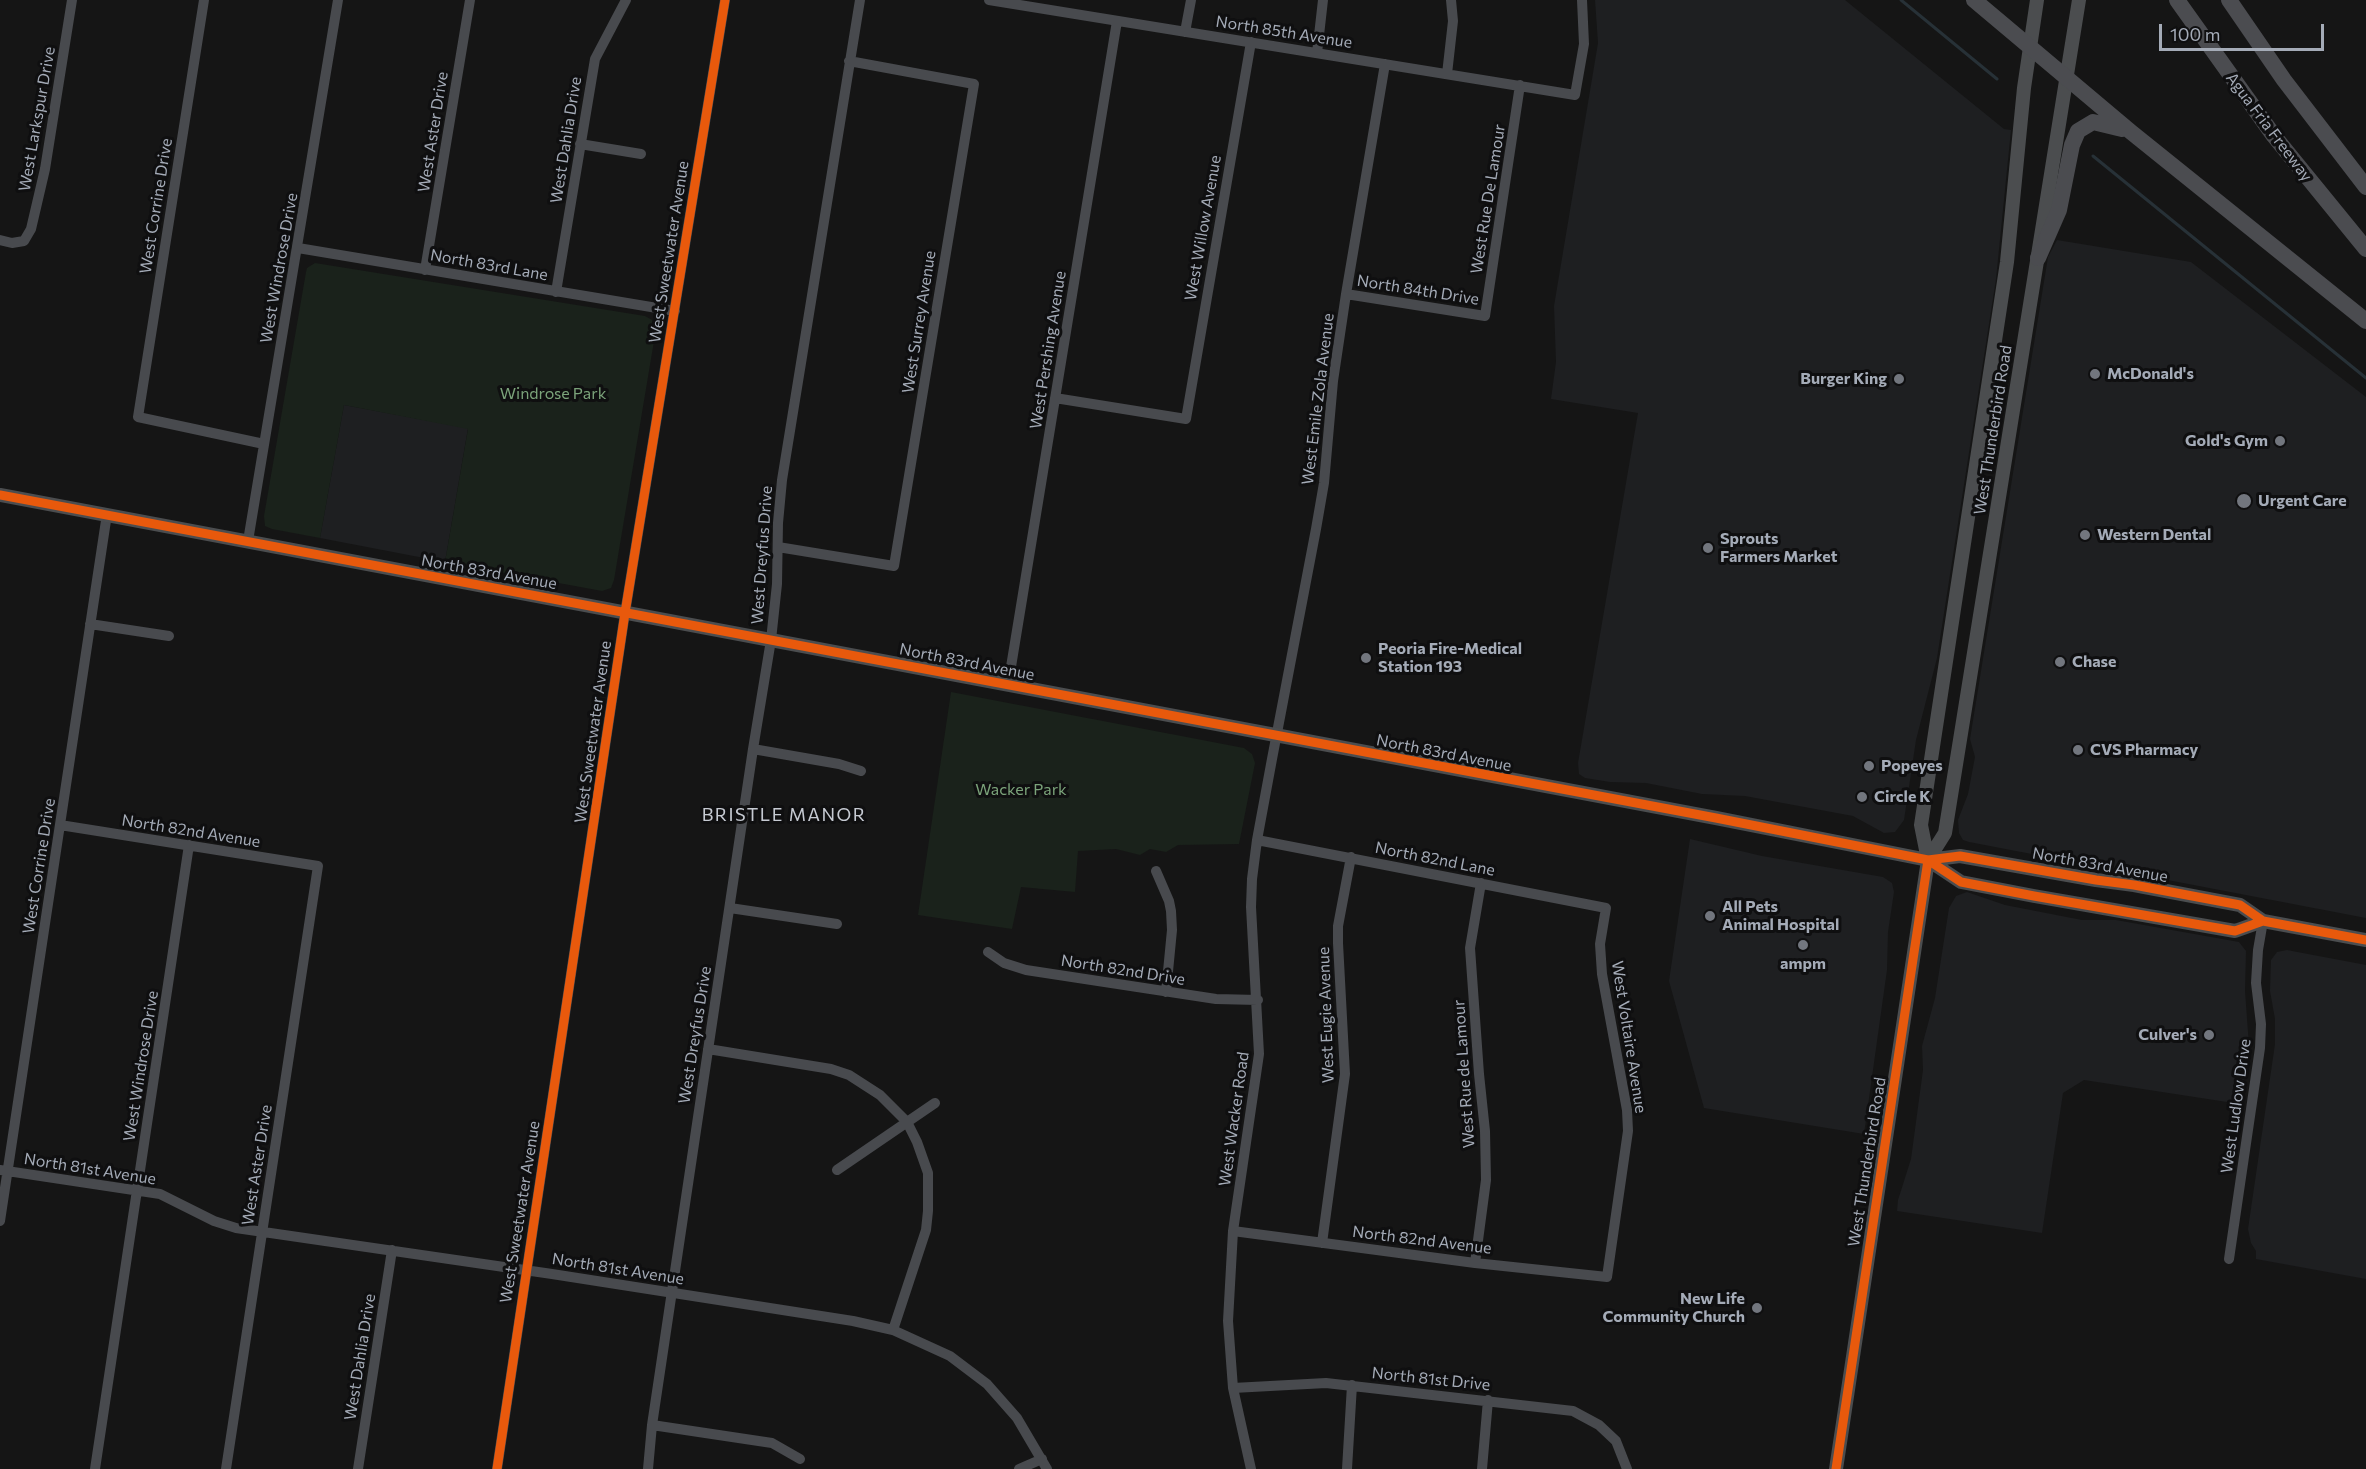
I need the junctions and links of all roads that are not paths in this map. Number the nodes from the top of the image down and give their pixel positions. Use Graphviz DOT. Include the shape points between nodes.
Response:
graph roads {
  1 [pos="72,0"];
  2 [pos="204,0"];
  3 [pos="338,0"];
  4 [pos="470,0"];
  5 [pos="626,0"];
  6 [pos="725,0"];
  7 [pos="860,0"];
  8 [pos="989,0"];
  9 [pos="1191,0"];
  10 [pos="1323,0"];
  11 [pos="1451,0"];
  12 [pos="1582,0"];
  13 [pos="1974,0"];
  14 [pos="2037,0"];
  15 [pos="2079,0"];
  16 [pos="2177,0"];
  17 [pos="2229,0"];
  18 [pos="1037,4"];
  19 [pos="1117,21"];
  20 [pos="1185,32"];
  21 [pos="1251,42"];
  22 [pos="2030,47"];
  23 [pos="1317,53"];
  24 [pos="849,61"];
  25 [pos="1385,64"];
  26 [pos="1447,74"];
  27 [pos="2067,77"];
  28 [pos="1520,85"];
  29 [pos="2131,132"];
  30 [pos="580,144"];
  31 [pos="641,154"];
  32 [pos="2366,187"];
  33 [pos="0,240"];
  34 [pos="298,248"];
  35 [pos="2366,249"];
  36 [pos="2038,258"];
  37 [pos="425,270"];
  38 [pos="556,292"];
  39 [pos="1346,294"];
  40 [pos="675,311"];
  41 [pos="1485,316"];
  42 [pos="2366,321"];
  43 [pos="1055,398"];
  44 [pos="264,444"];
  45 [pos="0,495"];
  46 [pos="107,514"];
  47 [pos="248,542"];
  48 [pos="778,547"];
  49 [pos="626,613"];
  50 [pos="90,624"];
  51 [pos="169,636"];
  52 [pos="771,640"];
  53 [pos="1008,685"];
  54 [pos="1276,736"];
  55 [pos="753,749"];
  56 [pos="861,771"];
  57 [pos="60,825"];
  58 [pos="1257,840"];
  59 [pos="189,845"];
  60 [pos="1351,857"];
  61 [pos="1928,860"];
  62 [pos="318,866"];
  63 [pos="1156,872"];
  64 [pos="1481,884"];
  65 [pos="730,908"];
  66 [pos="1606,908"];
  67 [pos="2263,921"];
  68 [pos="837,924"];
  69 [pos="2366,940"];
  70 [pos="987,952"];
  71 [pos="1166,992"];
  72 [pos="1258,1000"];
  73 [pos="708,1049"];
  74 [pos="934,1103"];
  75 [pos="907,1122"];
  76 [pos="837,1170"];
  77 [pos="4,1171"];
  78 [pos="138,1190"];
  79 [pos="0,1221"];
  80 [pos="262,1231"];
  81 [pos="1233,1231"];
  82 [pos="1322,1243"];
  83 [pos="392,1250"];
  84 [pos="2229,1259"];
  85 [pos="1475,1263"];
  86 [pos="527,1270"];
  87 [pos="1607,1277"];
  88 [pos="672,1293"];
  89 [pos="893,1330"];
  90 [pos="1352,1385"];
  91 [pos="1233,1388"];
  92 [pos="1488,1400"];
  93 [pos="652,1425"];
  94 [pos="800,1460"];
  95 [pos="1045,1464"];
  96 [pos="95,1469"];
  97 [pos="226,1469"];
  98 [pos="358,1469"];
  99 [pos="497,1469"];
  100 [pos="648,1469"];
  101 [pos="1019,1469"];
  102 [pos="1251,1469"];
  103 [pos="1347,1469"];
  104 [pos="1482,1469"];
  105 [pos="1628,1469"];
  106 [pos="1836,1469"];
  1 -- 33 [label="street, West Larkspur Drive" via="45,169 31,229 24,241"];
  2 -- 44 [label="street, West Corrine Drive" via="138,417"];
  3 -- 34 [label="street, West Windrose Drive"];
  4 -- 37 [label="street, West Aster Drive"];
  5 -- 30 [label="street, West Dahlia Drive" via="595,59"];
  6 -- 40 [label="street, West Sweetwater Avenue"];
  7 -- 24 [label="street, West Dreyfus Drive"];
  8 -- 18 [label="street, North 85th Avenue"];
  9 -- 20 [label="street"];
  10 -- 23 [label="street"];
  11 -- 26 [label="street" via="1453,21"];
  12 -- 28 [label="street, North 85th Avenue" via="1584,44 1575,95"];
  13 -- 22 [label="highway"];
  14 -- 22 [label="main road, West Thunderbird Road"];
  15 -- 27 [label="main road, West Thunderbird Road"];
  16 -- 35 [label="highway, Agua Fria Freeway" via="2274,136"];
  17 -- 32 [label="highway"];
  18 -- 19 [label="street, North 85th Avenue"];
  19 -- 20 [label="street, North 85th Avenue"];
  19 -- 43 [label="street, West Pershing Avenue"];
  20 -- 21 [label="street, North 85th Avenue"];
  21 -- 23 [label="street, North 85th Avenue"];
  21 -- 43 [label="street, West Willow Avenue" via="1186,419"];
  22 -- 27 [label="highway"];
  22 -- 61 [label="main road, West Thunderbird Road" via="2007,262 1921,825"];
  23 -- 25 [label="street, North 85th Avenue"];
  24 -- 48 [label="street, West Dreyfus Drive" via="782,480"];
  24 -- 48 [label="street, West Surrey Avenue" via="974,84 894,566"];
  25 -- 26 [label="street, North 85th Avenue"];
  25 -- 39 [label="street, West Emile Zola Avenue"];
  26 -- 28 [label="street, North 85th Avenue"];
  27 -- 29 [label="highway"];
  27 -- 36 [label="main road, West Thunderbird Road"];
  28 -- 41 [label="street, West Rue De Lamour"];
  29 -- 36 [label="highway" via="2093,122 2078,131 2059,210"];
  29 -- 42 [label="highway"];
  30 -- 31 [label="street"];
  30 -- 38 [label="street, West Dahlia Drive"];
  34 -- 37 [label="street, North 83rd Lane"];
  34 -- 44 [label="street, West Windrose Drive"];
  36 -- 61 [label="main road, West Thunderbird Road" via="1945,833"];
  37 -- 38 [label="street, North 83rd Lane"];
  38 -- 40 [label="street, North 83rd Lane"];
  39 -- 41 [label="street, North 84th Drive"];
  39 -- 54 [label="street, West Emile Zola Avenue" via="1316,529"];
  40 -- 49 [label="street, West Sweetwater Avenue"];
  43 -- 53 [label="street, West Pershing Avenue"];
  44 -- 47 [label="street, West Windrose Drive"];
  45 -- 46 [label="main road, North 83rd Avenue"];
  46 -- 47 [label="main road, North 83rd Avenue"];
  46 -- 50 [label="street, West Corrine Drive"];
  47 -- 49 [label="main road, North 83rd Avenue"];
  48 -- 52 [label="street, West Dreyfus Drive"];
  49 -- 52 [label="main road, North 83rd Avenue"];
  49 -- 86 [label="street, West Sweetwater Avenue"];
  50 -- 51 [label="street"];
  50 -- 57 [label="street, West Corrine Drive"];
  52 -- 53 [label="main road, North 83rd Avenue"];
  52 -- 55 [label="street, West Dreyfus Drive"];
  53 -- 54 [label="main road, North 83rd Avenue"];
  54 -- 58 [label="street, West Wacker Road"];
  54 -- 61 [label="main road, North 83rd Avenue"];
  55 -- 56 [label="street"];
  55 -- 65 [label="street, West Dreyfus Drive"];
  57 -- 59 [label="street, North 82nd Avenue"];
  57 -- 77 [label="street, West Corrine Drive"];
  58 -- 60 [label="street, North 82nd Lane"];
  58 -- 72 [label="street, West Wacker Road" via="1251,907"];
  59 -- 62 [label="street, North 82nd Avenue"];
  59 -- 78 [label="street, West Windrose Drive"];
  60 -- 64 [label="street, North 82nd Lane"];
  60 -- 82 [label="street, West Eugie Avenue" via="1338,926 1346,1074"];
  61 -- 67 [label="main road, North 83rd Avenue" via="1960,856 2134,885 2240,905"];
  61 -- 67 [label="main road, North 83rd Avenue" via="1961,882 1992,888 2235,931"];
  61 -- 106 [label="main road, West Thunderbird Road"];
  62 -- 80 [label="street, West Aster Drive"];
  63 -- 71 [label="street" via="1171,911"];
  64 -- 66 [label="street, North 82nd Lane"];
  64 -- 85 [label="street, West Rue de Lamour" via="1470,948 1486,1180"];
  65 -- 68 [label="street"];
  65 -- 73 [label="street, West Dreyfus Drive"];
  66 -- 87 [label="street, West Voltaire Avenue" via="1600,944 1602,974 1628,1131"];
  67 -- 69 [label="main road, North 83rd Avenue"];
  67 -- 84 [label="street, West Ludlow Drive" via="2256,982 2260,1048"];
  70 -- 71 [label="street, North 82nd Drive" via="1026,970"];
  71 -- 72 [label="street, North 82nd Drive"];
  72 -- 81 [label="street, West Wacker Road" via="1258,1073"];
  73 -- 75 [label="street" via="849,1075 880,1095"];
  73 -- 88 [label="street, West Dreyfus Drive"];
  74 -- 75 [label="street"];
  75 -- 76 [label="street"];
  75 -- 89 [label="street" via="928,1173 928,1211 926,1230"];
  77 -- 78 [label="street, North 81st Avenue"];
  77 -- 79 [label="street, West Corrine Drive"];
  78 -- 80 [label="street, North 81st Avenue" via="160,1194 214,1221"];
  78 -- 96 [label="street, West Windrose Drive"];
  80 -- 83 [label="street, North 81st Avenue"];
  80 -- 97 [label="street, West Aster Drive"];
  81 -- 82 [label="street, North 82nd Avenue"];
  81 -- 91 [label="street, West Wacker Road" via="1228,1321"];
  82 -- 85 [label="street, North 82nd Avenue"];
  83 -- 86 [label="street, North 81st Avenue"];
  83 -- 98 [label="street, West Dahlia Drive"];
  85 -- 87 [label="street, North 82nd Avenue"];
  86 -- 88 [label="street, North 81st Avenue"];
  86 -- 99 [label="street, West Sweetwater Avenue"];
  88 -- 89 [label="street, North 81st Avenue"];
  88 -- 93 [label="street, West Dreyfus Drive"];
  89 -- 95 [label="street, North 81st Avenue" via="951,1356 987,1384 1017,1418"];
  90 -- 91 [label="street, North 81st Drive"];
  90 -- 92 [label="street, North 81st Drive"];
  90 -- 103 [label="street"];
  91 -- 102 [label="street, West Wacker Road"];
  92 -- 104 [label="street"];
  92 -- 105 [label="street, North 81st Drive" via="1573,1411 1599,1425 1616,1441"];
  93 -- 94 [label="street" via="772,1443"];
  93 -- 100 [label="street, West Dreyfus Drive"];
  95 -- 101 [label="street"];
}
